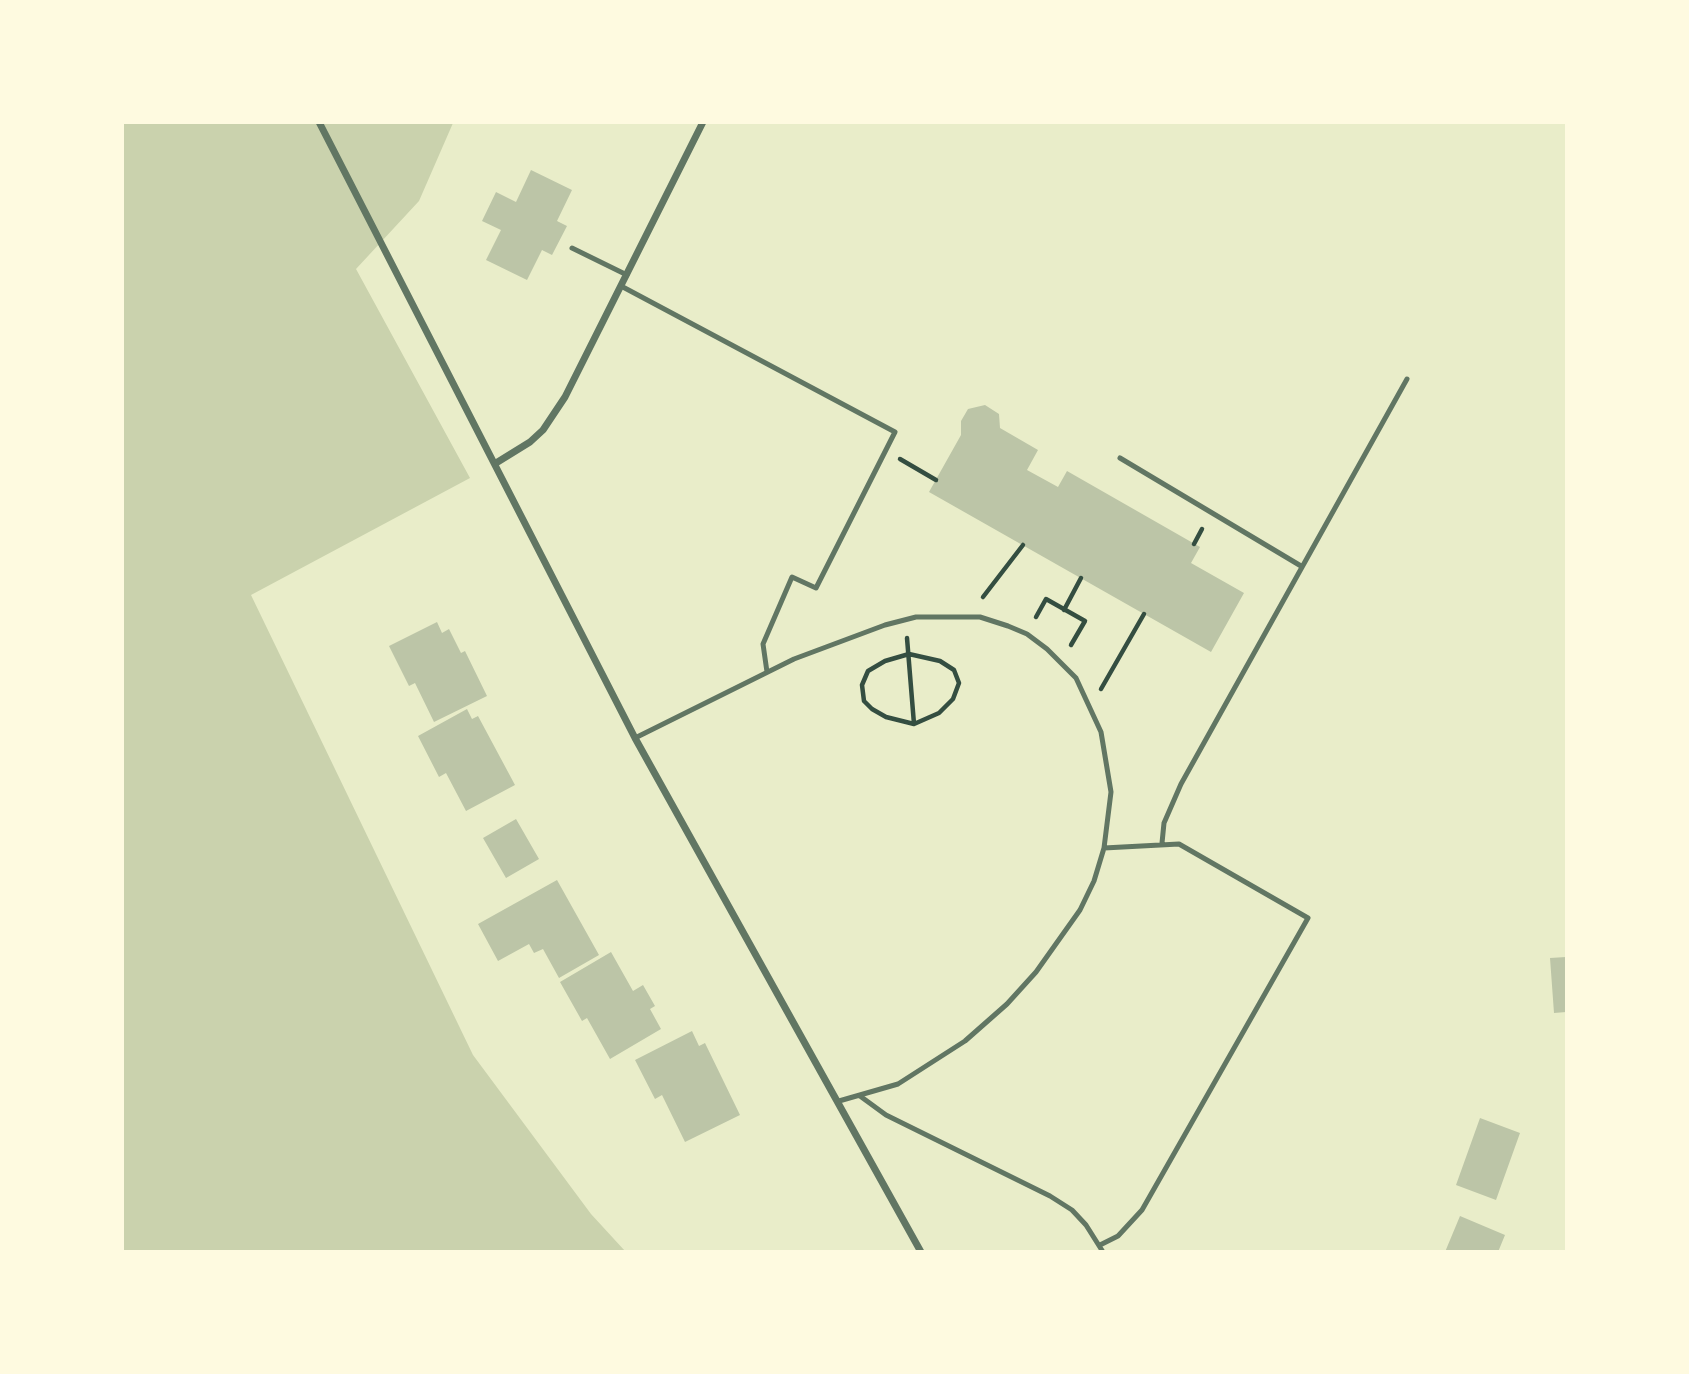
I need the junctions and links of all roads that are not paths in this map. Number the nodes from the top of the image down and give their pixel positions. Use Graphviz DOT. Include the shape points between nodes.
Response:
graph roads {
  1 [pos="319,122"];
  2 [pos="703,122"];
  3 [pos="572,248"];
  4 [pos="627,275"];
  5 [pos="621,286"];
  6 [pos="1407,379"];
  7 [pos="1120,458"];
  8 [pos="496,463"];
  9 [pos="1301,566"];
  10 [pos="767,672"];
  11 [pos="635,738"];
  12 [pos="1161,843"];
  13 [pos="1104,848"];
  14 [pos="860,1096"];
  15 [pos="839,1101"];
  16 [pos="1101,1248"];
  17 [pos="921,1251"];
  1 -- 8 [label="street"];
  2 -- 4 [label="street"];
  3 -- 4 [label="lane"];
  4 -- 5 [label="street"];
  5 -- 8 [label="street" via="554,414 530,442"];
  5 -- 10 [label="lane" via="895,432 816,588 792,578 763,643"];
  6 -- 9 [label="lane"];
  7 -- 9 [label="lane"];
  8 -- 11 [label="street"];
  9 -- 12 [label="lane" via="1181,784 1164,823"];
  10 -- 11 [label="lane"];
  10 -- 13 [label="lane" via="828,645 916,617 980,617 1027,634 1076,678 1101,732 1111,792"];
  11 -- 15 [label="street"];
  12 -- 13 [label="lane"];
  12 -- 16 [label="lane" via="1179,844 1308,918 1142,1210"];
  13 -- 14 [label="lane" via="1094,881 1063,937 1007,1004 934,1064 898,1084"];
  14 -- 15 [label="lane"];
  14 -- 16 [label="lane" via="886,1115 1072,1210"];
  15 -- 17 [label="street"];
}
